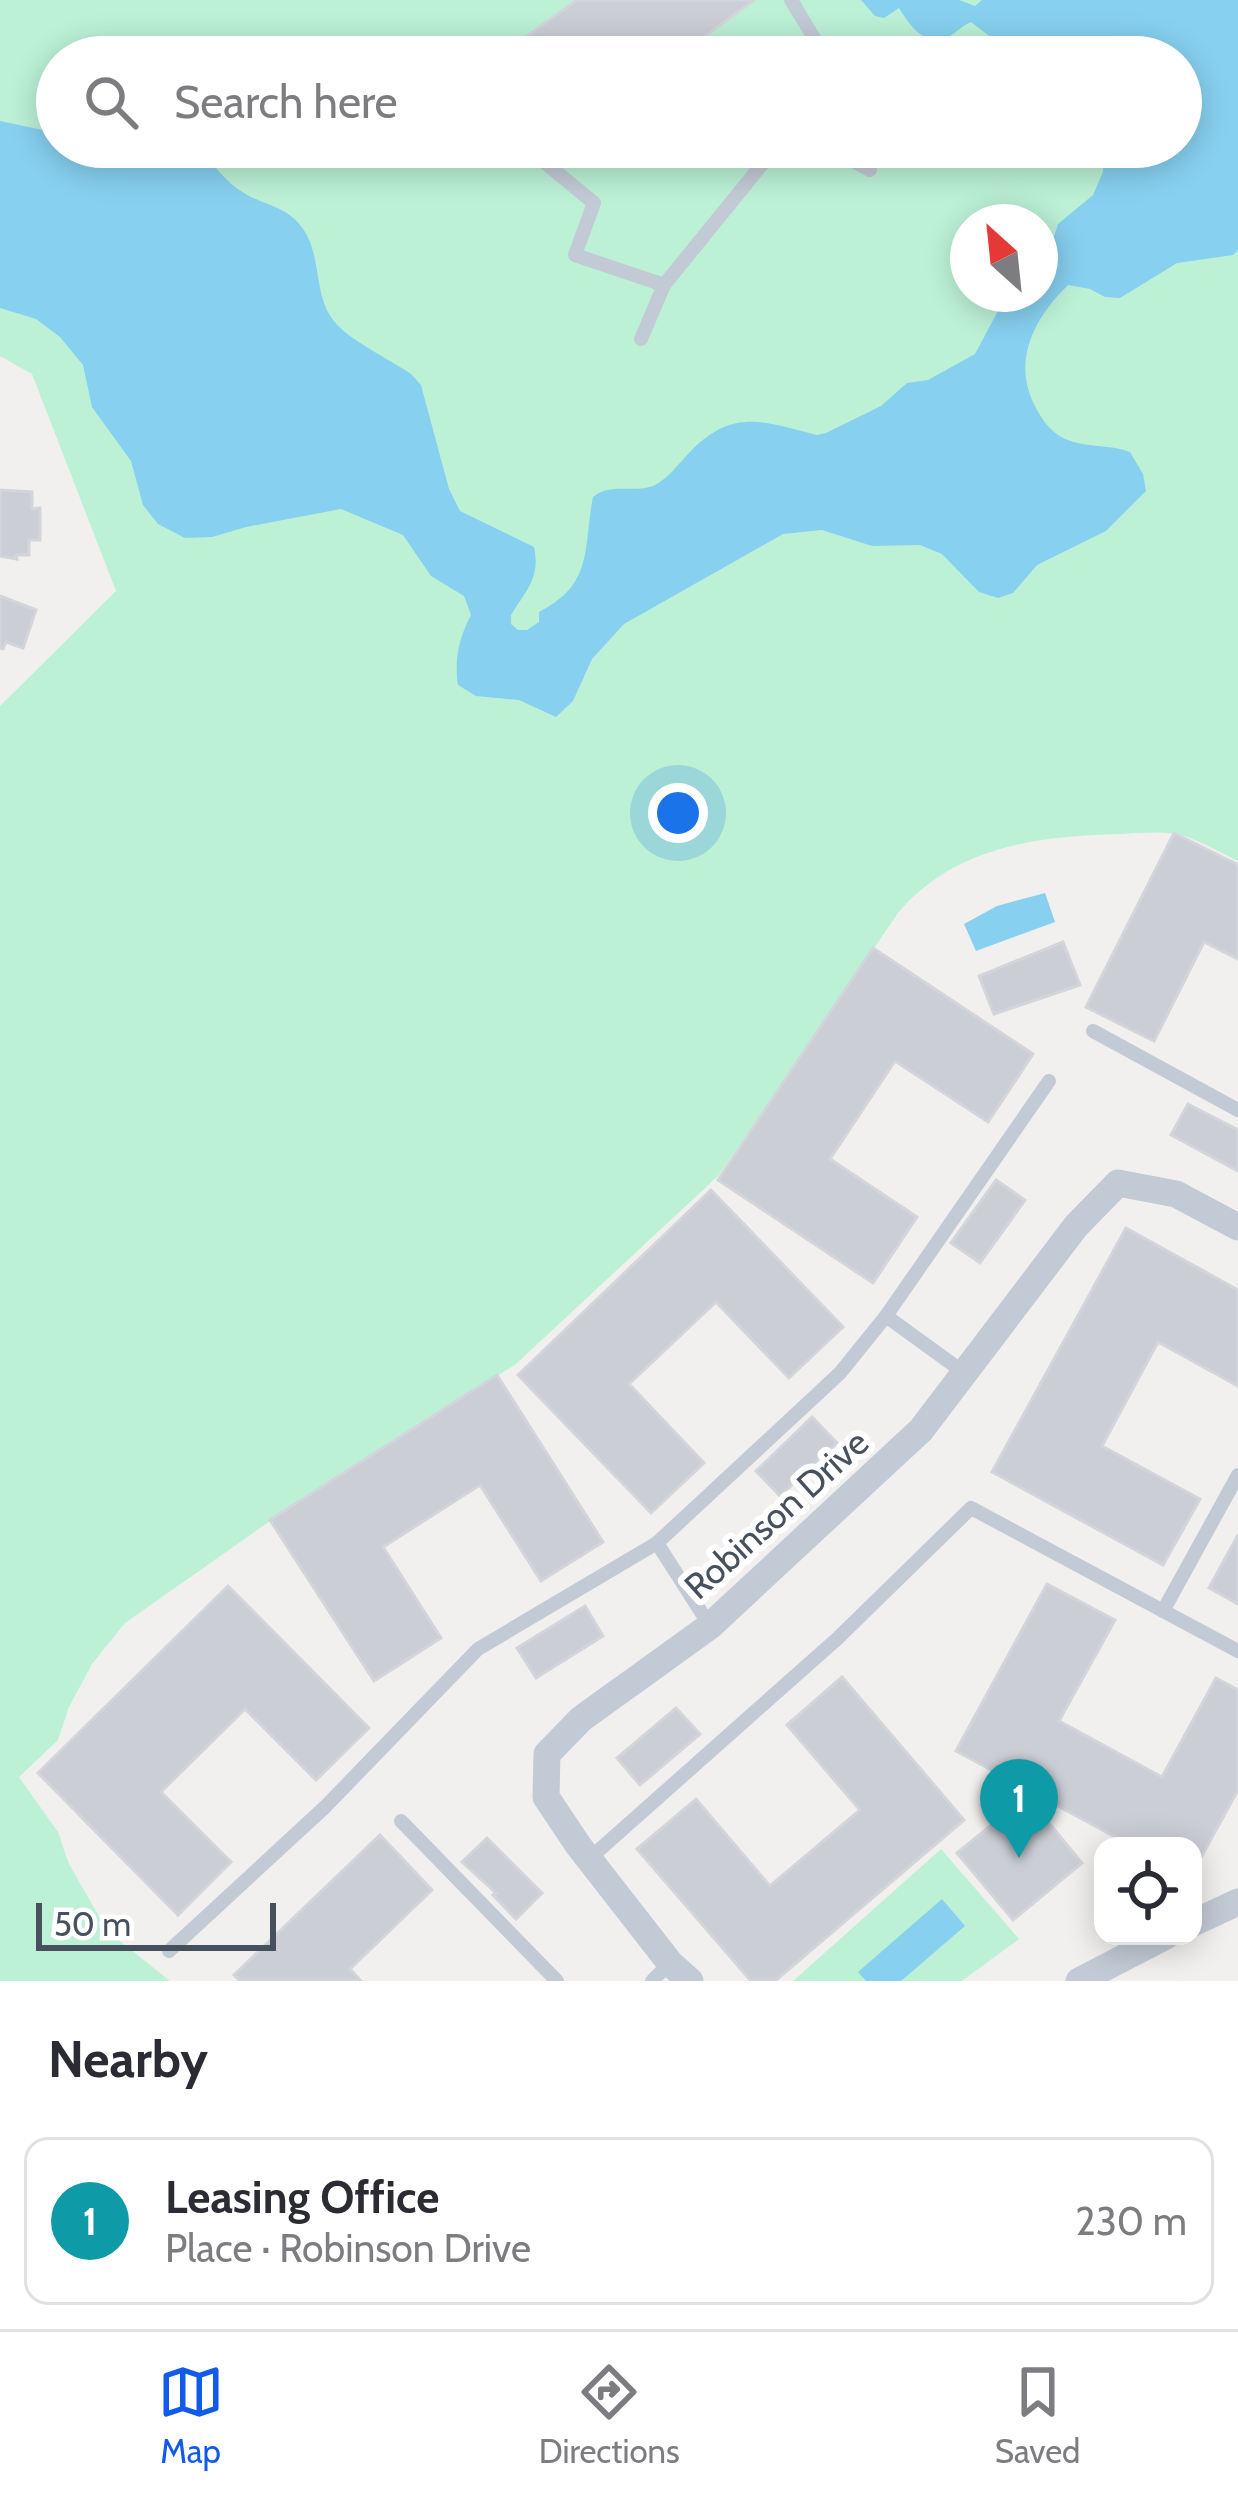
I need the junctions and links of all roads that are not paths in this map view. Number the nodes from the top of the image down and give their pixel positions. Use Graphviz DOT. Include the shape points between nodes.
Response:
graph roads {
  1 [pos="791,0"];
  2 [pos="813,36"];
  3 [pos="552,168"];
  4 [pos="759,168"];
  5 [pos="866,168"];
  6 [pos="870,170"];
  7 [pos="664,285"];
  8 [pos="641,339"];
  9 [pos="1093,1031"];
  10 [pos="1049,1081"];
  11 [pos="1238,1110"];
  12 [pos="1238,1227"];
  13 [pos="886,1316"];
  14 [pos="966,1374"];
  15 [pos="1238,1475"];
  16 [pos="656,1543"];
  17 [pos="1163,1611"];
  18 [pos="710,1625"];
  19 [pos="1238,1651"];
  20 [pos="401,1821"];
  21 [pos="589,1859"];
  22 [pos="1238,1902"];
  23 [pos="1202,1919"];
  24 [pos="1155,1945"];
  25 [pos="170,1951"];
  26 [pos="1124,1970"];
  27 [pos="671,1975"];
  28 [pos="557,1981"];
  29 [pos="1079,1981"];
  1 -- 2 [label="lane"];
  3 -- 7 [label="lane" via="594,203 575,255"];
  4 -- 7 [label="lane"];
  5 -- 6 [label="lane"];
  7 -- 8 [label="lane"];
  9 -- 11 [label="lane"];
  10 -- 13 [label="lane"];
  12 -- 14 [label="street, Robinson Drive" via="1176,1194 1118,1183 1076,1226"];
  13 -- 14 [label="lane"];
  13 -- 16 [label="lane" via="840,1373"];
  14 -- 18 [label="street, Robinson Drive" via="921,1430"];
  15 -- 17 [label="lane"];
  16 -- 18 [label="lane"];
  16 -- 25 [label="lane" via="478,1649"];
  17 -- 19 [label="lane"];
  17 -- 21 [label="lane" via="971,1508"];
  18 -- 21 [label="street, Robinson Drive" via="581,1719 547,1754 546,1797"];
  20 -- 28 [label="lane"];
  21 -- 27 [label="street, Robinson Drive"];
  22 -- 23 [label="street"];
  24 -- 26 [label="street"];
  26 -- 29 [label="street"];
}
